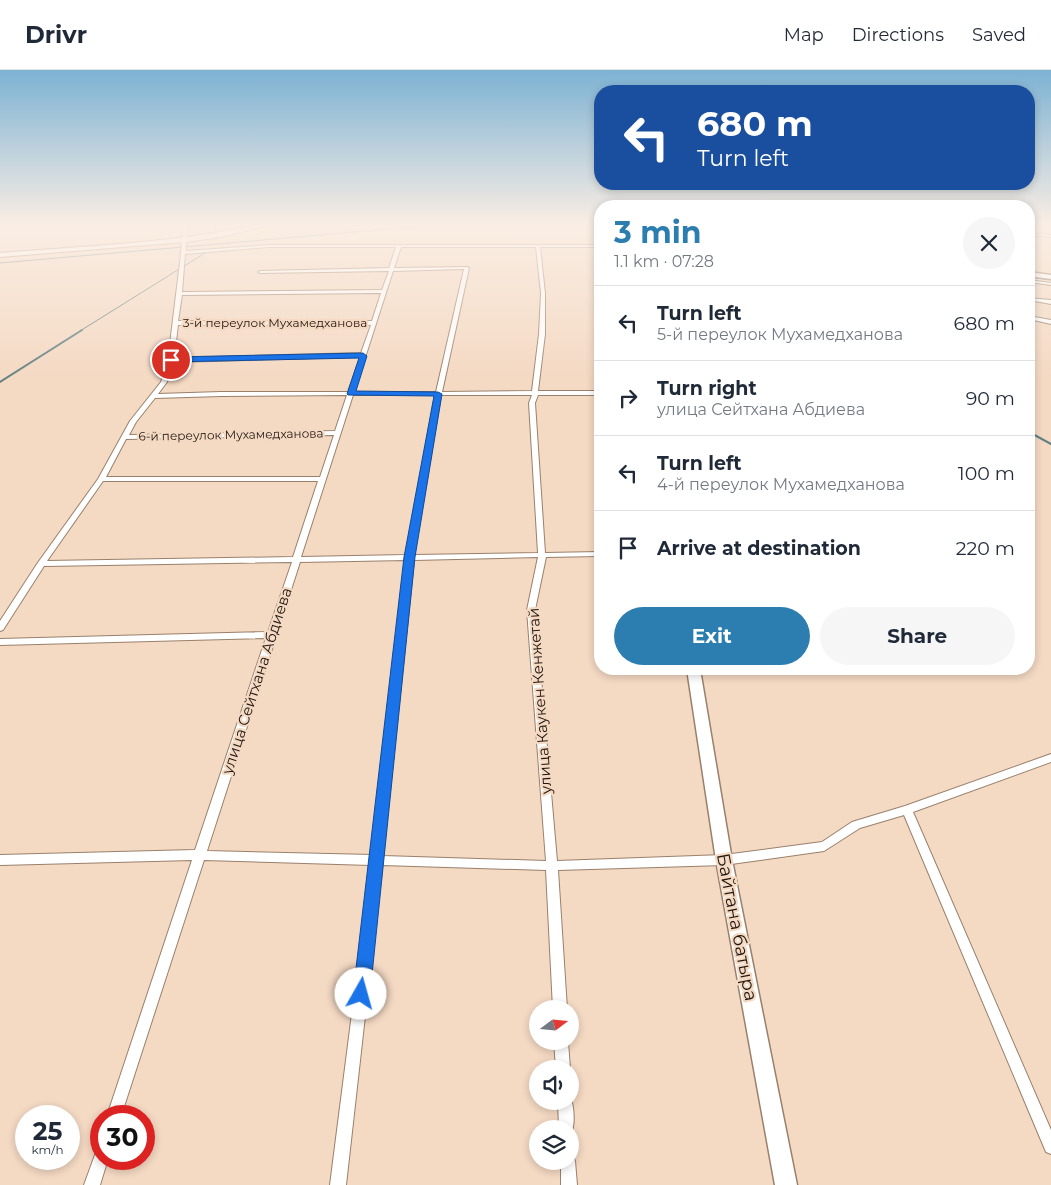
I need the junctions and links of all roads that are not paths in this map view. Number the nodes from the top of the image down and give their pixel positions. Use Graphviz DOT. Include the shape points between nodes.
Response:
graph roads {
  1 [pos="181,276"];
  2 [pos="389,276"];
  3 [pos="465,276"];
  4 [pos="541,276"];
  5 [pos="1035,282"];
  6 [pos="1051,284"];
  7 [pos="384,291"];
  8 [pos="179,294"];
  9 [pos="1035,300"];
  10 [pos="1051,302"];
  11 [pos="1035,319"];
  12 [pos="1051,322"];
  13 [pos="175,323"];
  14 [pos="374,323"];
  15 [pos="363,356"];
  16 [pos="171,360"];
  17 [pos="594,393"];
  18 [pos="351,394"];
  19 [pos="438,394"];
  20 [pos="535,395"];
  21 [pos="152,396"];
  22 [pos="338,433"];
  23 [pos="125,437"];
  24 [pos="323,478"];
  25 [pos="101,479"];
  26 [pos="542,554"];
  27 [pos="594,554"];
  28 [pos="410,557"];
  29 [pos="297,559"];
  30 [pos="41,564"];
  31 [pos="0,628"];
  32 [pos="272,635"];
  33 [pos="0,642"];
  34 [pos="693,675"];
  35 [pos="1051,758"];
  36 [pos="907,810"];
  37 [pos="200,855"];
  38 [pos="0,860"];
  39 [pos="724,860"];
  40 [pos="377,861"];
  41 [pos="552,866"];
  42 [pos="559,1000"];
  43 [pos="118,1105"];
  44 [pos="1051,1147"];
  45 [pos="97,1170"];
  46 [pos="568,1170"];
  47 [pos="92,1185"];
  48 [pos="338,1185"];
  49 [pos="569,1185"];
  50 [pos="786,1185"];
  1 -- 8 [label="street"];
  2 -- 7 [label="street, улица Сейтхана Абдиева"];
  3 -- 19 [label="street"];
  4 -- 20 [label="street" via="542,334"];
  5 -- 6 [label="street"];
  7 -- 8 [label="street"];
  7 -- 14 [label="street, улица Сейтхана Абдиева"];
  8 -- 13 [label="street"];
  9 -- 10 [label="street"];
  11 -- 12 [label="street"];
  13 -- 14 [label="street, 3-й переулок Мухамедханова"];
  13 -- 16 [label="street"];
  14 -- 15 [label="street, улица Сейтхана Абдиева"];
  15 -- 16 [label="street"];
  15 -- 18 [label="street, улица Сейтхана Абдиева"];
  16 -- 21 [label="street" via="164,382"];
  17 -- 20 [label="street"];
  18 -- 19 [label="street"];
  18 -- 21 [label="street"];
  18 -- 22 [label="street, улица Сейтхана Абдиева"];
  19 -- 20 [label="street"];
  19 -- 28 [label="street"];
  20 -- 26 [label="street, улица Каукен Кенжетай" via="532,403"];
  21 -- 23 [label="street"];
  22 -- 23 [label="street, 6-й переулок Мухамедханова"];
  22 -- 24 [label="street, улица Сейтхана Абдиева"];
  23 -- 25 [label="street"];
  24 -- 25 [label="street"];
  24 -- 29 [label="street, улица Сейтхана Абдиева"];
  25 -- 30 [label="street"];
  26 -- 27 [label="street"];
  26 -- 28 [label="street"];
  26 -- 41 [label="street, улица Каукен Кенжетай" via="531,610"];
  28 -- 29 [label="street"];
  28 -- 40 [label="street"];
  29 -- 30 [label="street"];
  29 -- 32 [label="street, улица Сейтхана Абдиева"];
  30 -- 31 [label="street"];
  32 -- 33 [label="street"];
  32 -- 37 [label="street, улица Сейтхана Абдиева"];
  34 -- 39 [label="street, Байтана батыра"];
  35 -- 36 [label="street"];
  36 -- 39 [label="street" via="856,825 824,846"];
  36 -- 44 [label="street"];
  37 -- 38 [label="street"];
  37 -- 40 [label="street"];
  37 -- 43 [label="street, улица Сейтхана Абдиева"];
  39 -- 41 [label="street"];
  39 -- 50 [label="street, Байтана батыра"];
  40 -- 41 [label="street"];
  40 -- 48 [label="street"];
  41 -- 42 [label="street, улица Каукен Кенжетай"];
  45 -- 47 [label="street"];
  46 -- 49 [label="street"];
}
